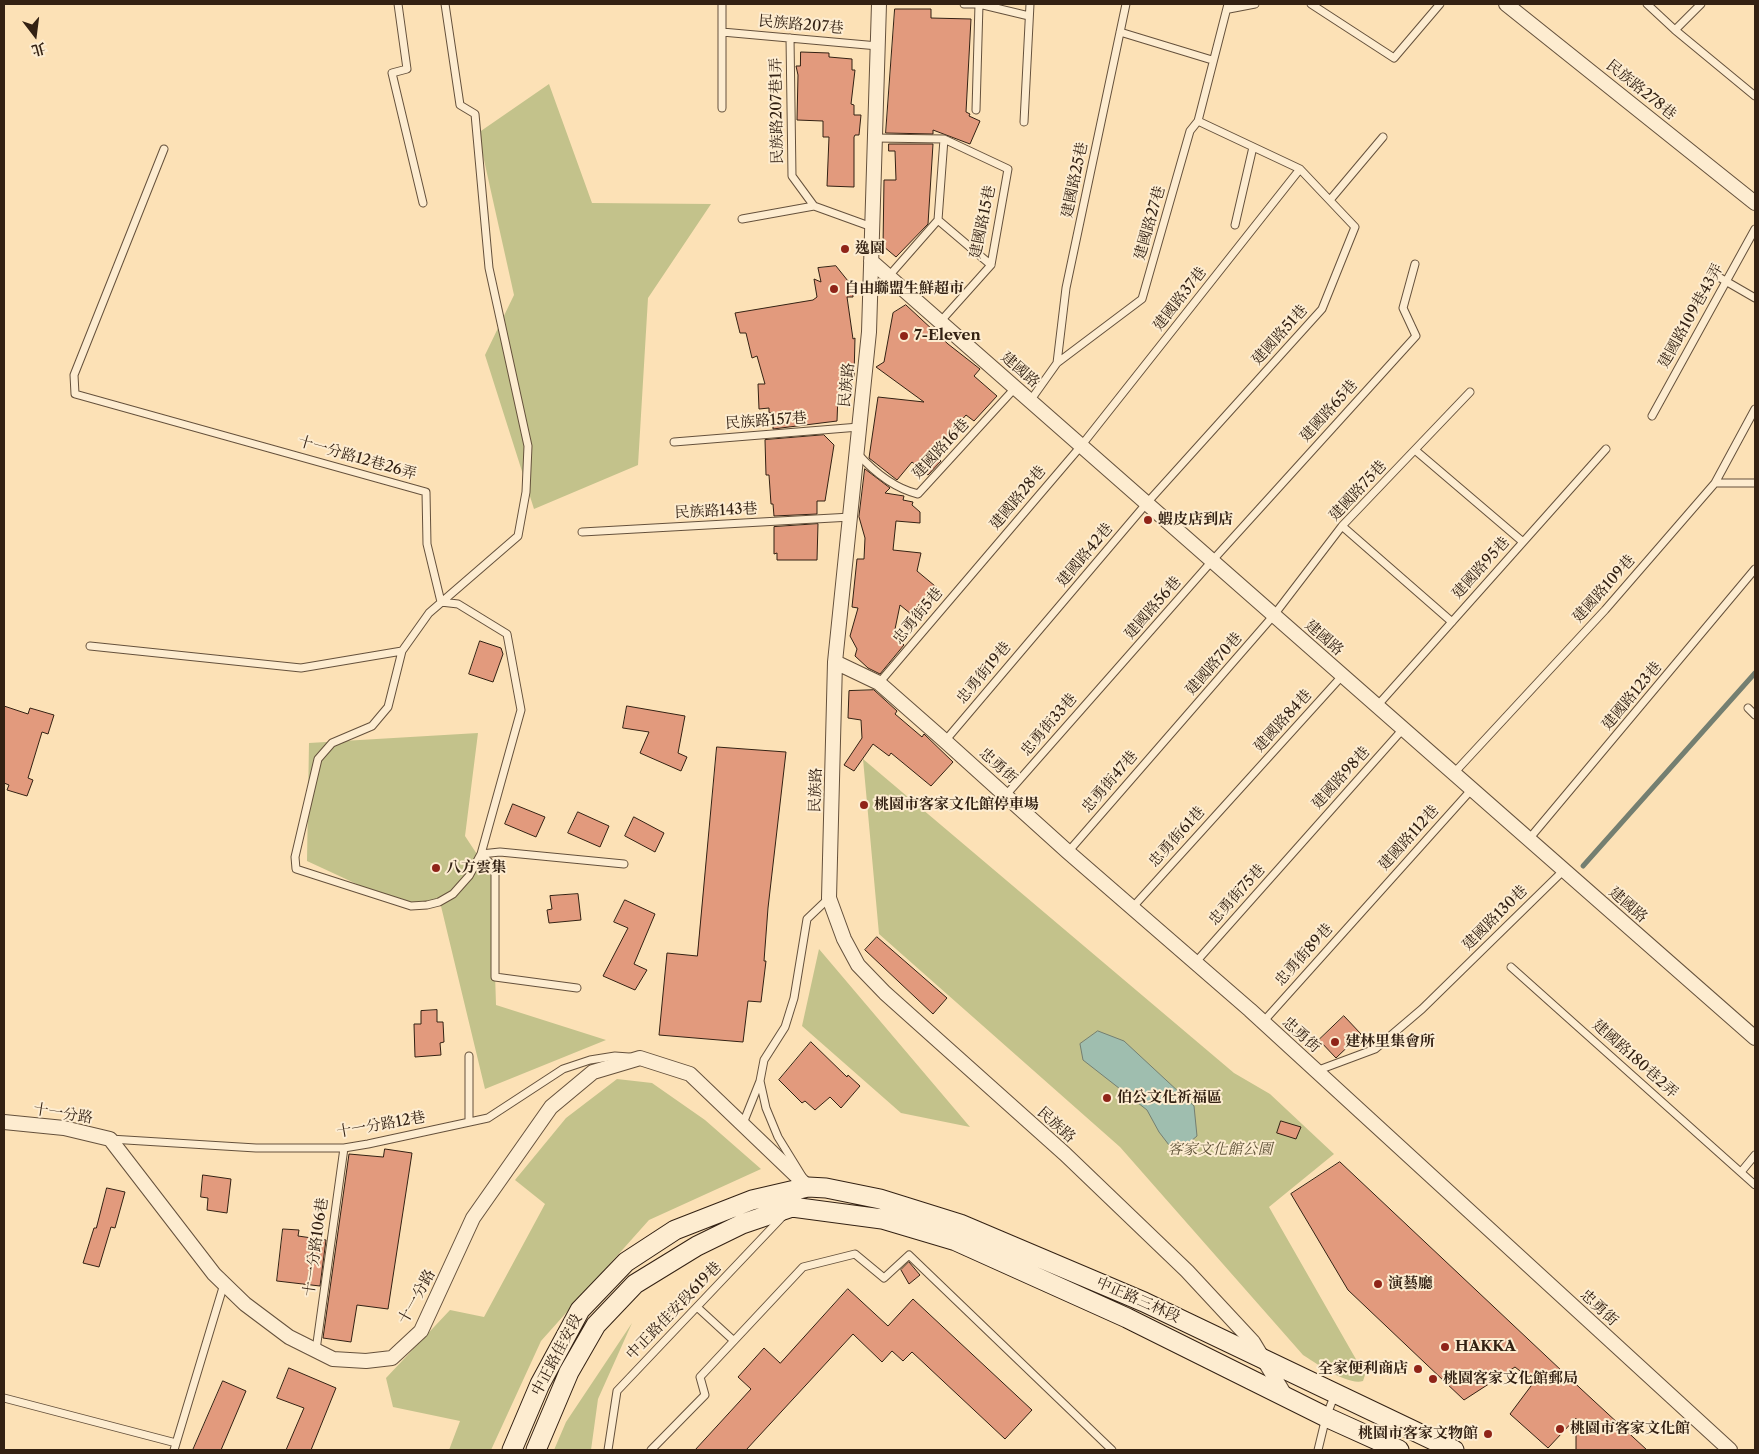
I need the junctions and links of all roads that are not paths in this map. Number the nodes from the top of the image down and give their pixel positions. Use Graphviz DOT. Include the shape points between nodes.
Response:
graph roads {
  1 [pos="398,4"];
  2 [pos="445,4"];
  3 [pos="722,4"];
  4 [pos="880,4"];
  5 [pos="964,4"];
  6 [pos="979,4"];
  7 [pos="1030,4"];
  8 [pos="1126,4"];
  9 [pos="1255,4"];
  10 [pos="1311,4"];
  11 [pos="1440,4"];
  12 [pos="1506,4"];
  13 [pos="1647,4"];
  14 [pos="1701,4"];
  15 [pos="1228,6"];
  16 [pos="1029,16"];
  17 [pos="1675,30"];
  18 [pos="722,32"];
  19 [pos="1120,32"];
  20 [pos="790,38"];
  21 [pos="878,46"];
  22 [pos="1212,60"];
  23 [pos="1755,96"];
  24 [pos="722,108"];
  25 [pos="976,110"];
  26 [pos="1024,122"];
  27 [pos="1198,122"];
  28 [pos="1383,137"];
  29 [pos="875,138"];
  30 [pos="944,139"];
  31 [pos="1253,147"];
  32 [pos="164,149"];
  33 [pos="1300,169"];
  34 [pos="1330,200"];
  35 [pos="423,202"];
  36 [pos="1755,203"];
  37 [pos="814,206"];
  38 [pos="742,219"];
  39 [pos="938,220"];
  40 [pos="1235,224"];
  41 [pos="872,227"];
  42 [pos="1755,229"];
  43 [pos="871,262"];
  44 [pos="1415,264"];
  45 [pos="991,265"];
  46 [pos="1710,272"];
  47 [pos="888,277"];
  48 [pos="1726,280"];
  49 [pos="1755,298"];
  50 [pos="940,322"];
  51 [pos="1057,362"];
  52 [pos="1015,388"];
  53 [pos="1470,392"];
  54 [pos="1030,401"];
  55 [pos="1755,409"];
  56 [pos="1652,416"];
  57 [pos="859,427"];
  58 [pos="674,442"];
  59 [pos="1081,446"];
  60 [pos="1606,448"];
  61 [pos="1414,450"];
  62 [pos="857,453"];
  63 [pos="1715,483"];
  64 [pos="1755,483"];
  65 [pos="1146,504"];
  66 [pos="851,517"];
  67 [pos="1342,526"];
  68 [pos="582,532"];
  69 [pos="1523,542"];
  70 [pos="1212,561"];
  71 [pos="977,568"];
  72 [pos="1755,569"];
  73 [pos="441,602"];
  74 [pos="1274,616"];
  75 [pos="1452,622"];
  76 [pos="1044,624"];
  77 [pos="90,646"];
  78 [pos="402,650"];
  79 [pos="835,662"];
  80 [pos="1113,674"];
  81 [pos="1342,676"];
  82 [pos="879,683"];
  83 [pos="1377,706"];
  84 [pos="1748,708"];
  85 [pos="1755,715"];
  86 [pos="1403,729"];
  87 [pos="1174,730"];
  88 [pos="945,740"];
  89 [pos="1454,773"];
  90 [pos="1243,785"];
  91 [pos="1472,789"];
  92 [pos="1006,795"];
  93 [pos="1529,839"];
  94 [pos="1300,846"];
  95 [pos="1068,852"];
  96 [pos="481,854"];
  97 [pos="624,864"];
  98 [pos="1564,870"];
  99 [pos="829,898"];
  100 [pos="1367,906"];
  101 [pos="1132,908"];
  102 [pos="1195,963"];
  103 [pos="1511,967"];
  104 [pos="577,988"];
  105 [pos="1263,1022"];
  106 [pos="1755,1038"];
  107 [pos="469,1056"];
  108 [pos="640,1058"];
  109 [pos="1316,1071"];
  110 [pos="760,1081"];
  111 [pos="4,1122"];
  112 [pos="469,1122"];
  113 [pos="742,1126"];
  114 [pos="110,1139"];
  115 [pos="344,1148"];
  116 [pos="1755,1155"];
  117 [pos="1741,1172"];
  118 [pos="1755,1185"];
  119 [pos="808,1187"];
  120 [pos="792,1207"];
  121 [pos="224,1284"];
  122 [pos="697,1307"];
  123 [pos="733,1340"];
  124 [pos="316,1350"];
  125 [pos="1264,1360"];
  126 [pos="1284,1394"];
  127 [pos="1335,1394"];
  128 [pos="4,1398"];
  129 [pos="1326,1417"];
  130 [pos="175,1447"];
  131 [pos="512,1450"];
  132 [pos="536,1450"];
  133 [pos="608,1450"];
  134 [pos="651,1450"];
  135 [pos="1112,1450"];
  136 [pos="1318,1450"];
  137 [pos="1399,1450"];
  138 [pos="1454,1450"];
  139 [pos="1730,1450"];
  1 -- 35 [label="lane" via="407,68 392,73"];
  2 -- 73 [label="lane" via="460,105 476,114 489,268 528,446 526,492 518,536"];
  3 -- 18 [label="lane"];
  4 -- 21 [label="street, 民族路"];
  5 -- 6 [label="lane"];
  6 -- 16 [label="lane"];
  6 -- 25 [label="lane"];
  7 -- 16 [label="lane"];
  8 -- 19 [label="lane, 建國路25巷"];
  9 -- 15 [label="lane"];
  10 -- 11 [label="lane" via="1394,58"];
  12 -- 36 [label="street, 民族路278巷"];
  13 -- 17 [label="lane"];
  14 -- 17 [label="lane"];
  15 -- 22 [label="lane, 建國路27巷"];
  16 -- 26 [label="lane"];
  17 -- 23 [label="lane"];
  18 -- 20 [label="lane, 民族路207巷"];
  18 -- 24 [label="lane"];
  19 -- 22 [label="lane"];
  19 -- 51 [label="lane, 建國路25巷" via="1066,288"];
  20 -- 21 [label="lane, 民族路207巷"];
  20 -- 37 [label="lane, 民族路207巷1弄" via="792,176"];
  21 -- 29 [label="street, 民族路"];
  22 -- 27 [label="lane, 建國路27巷"];
  27 -- 31 [label="lane"];
  27 -- 51 [label="lane, 建國路27巷" via="1190,131 1142,299"];
  28 -- 34 [label="lane"];
  29 -- 30 [label="lane"];
  29 -- 41 [label="street, 民族路"];
  30 -- 39 [label="lane"];
  30 -- 45 [label="lane, 建國路15巷" via="1008,169"];
  31 -- 33 [label="lane"];
  31 -- 40 [label="lane"];
  32 -- 73 [label="lane, 十一分路12巷26弄" via="74,375 75,394 426,492 427,544"];
  33 -- 34 [label="lane, 建國路51巷"];
  33 -- 59 [label="lane, 建國路37巷"];
  34 -- 65 [label="lane, 建國路51巷" via="1355,227 1322,309"];
  37 -- 38 [label="lane"];
  37 -- 41 [label="lane"];
  39 -- 45 [label="lane"];
  39 -- 47 [label="lane"];
  41 -- 43 [label="street, 民族路"];
  42 -- 48 [label="lane, 建國路109巷43弄"];
  43 -- 47 [label="street, 建國路"];
  43 -- 57 [label="street, 民族路" via="869,332"];
  44 -- 70 [label="lane, 建國路65巷" via="1403,308 1416,336"];
  45 -- 50 [label="lane, 建國路15巷"];
  46 -- 48 [label="lane"];
  47 -- 50 [label="street, 建國路"];
  48 -- 49 [label="lane"];
  48 -- 56 [label="lane, 建國路109巷43弄"];
  50 -- 52 [label="street, 建國路"];
  51 -- 54 [label="lane, 建國路27巷"];
  52 -- 54 [label="street, 建國路"];
  52 -- 62 [label="lane, 建國路16巷" via="918,494 900,490 867,465"];
  53 -- 61 [label="lane, 建國路75巷"];
  54 -- 59 [label="street, 建國路"];
  55 -- 63 [label="lane, 建國路109巷"];
  57 -- 58 [label="lane, 民族路157巷"];
  57 -- 62 [label="street, 民族路"];
  59 -- 65 [label="street, 建國路"];
  59 -- 71 [label="lane, 建國路28巷"];
  60 -- 69 [label="lane, 建國路95巷"];
  61 -- 67 [label="lane, 建國路75巷"];
  61 -- 69 [label="lane"];
  62 -- 66 [label="street, 民族路"];
  63 -- 64 [label="lane"];
  63 -- 89 [label="lane, 建國路109巷" via="1605,610"];
  65 -- 70 [label="street, 建國路"];
  65 -- 76 [label="lane, 建國路42巷"];
  66 -- 68 [label="lane, 民族路143巷"];
  66 -- 79 [label="street, 民族路"];
  67 -- 74 [label="lane, 建國路75巷"];
  67 -- 75 [label="lane"];
  69 -- 75 [label="lane, 建國路95巷"];
  70 -- 74 [label="street, 建國路"];
  70 -- 80 [label="lane, 建國路56巷"];
  71 -- 82 [label="lane, 忠勇街5巷"];
  72 -- 93 [label="lane, 建國路123巷"];
  73 -- 78 [label="lane"];
  73 -- 96 [label="lane" via="458,604 507,634 521,710"];
  74 -- 81 [label="street, 建國路"];
  74 -- 87 [label="lane, 建國路70巷"];
  75 -- 83 [label="lane, 建國路95巷"];
  76 -- 88 [label="lane, 忠勇街19巷"];
  77 -- 78 [label="lane" via="301,668"];
  78 -- 96 [label="lane" via="388,707 372,726 332,743 318,759 295,856 296,869 411,906 427,905 453,894 469,876"];
  79 -- 82 [label="street, 忠勇街"];
  79 -- 99 [label="street, 民族路"];
  80 -- 92 [label="lane, 忠勇街33巷"];
  81 -- 83 [label="street, 建國路"];
  81 -- 90 [label="lane, 建國路84巷"];
  82 -- 88 [label="street, 忠勇街"];
  83 -- 86 [label="street, 建國路"];
  84 -- 85 [label="lane"];
  86 -- 89 [label="street, 建國路"];
  86 -- 94 [label="lane, 建國路98巷"];
  87 -- 95 [label="lane, 忠勇街47巷"];
  88 -- 92 [label="street, 忠勇街"];
  89 -- 91 [label="street, 建國路"];
  90 -- 101 [label="lane, 忠勇街61巷"];
  91 -- 93 [label="street, 建國路"];
  91 -- 100 [label="lane, 建國路112巷"];
  92 -- 95 [label="street, 忠勇街"];
  93 -- 98 [label="street, 建國路"];
  94 -- 102 [label="lane, 忠勇街75巷"];
  95 -- 101 [label="street, 忠勇街"];
  96 -- 97 [label="lane" via="500,852"];
  96 -- 104 [label="lane" via="495,868 495,977"];
  98 -- 106 [label="street, 建國路"];
  98 -- 109 [label="lane, 建國路130巷" via="1422,1010 1375,1049"];
  99 -- 110 [label="lane" via="807,919 794,998 785,1027 764,1060"];
  99 -- 125 [label="street, 民族路" via="858,966 1065,1154 1187,1272 1253,1342"];
  100 -- 105 [label="lane, 忠勇街89巷"];
  101 -- 102 [label="street, 忠勇街"];
  102 -- 105 [label="street, 忠勇街"];
  103 -- 117 [label="lane, 建國路180巷2弄"];
  105 -- 109 [label="street, 忠勇街"];
  107 -- 112 [label="lane"];
  108 -- 112 [label="lane, 十一分路12巷" via="615,1056 563,1069 488,1118"];
  108 -- 113 [label="street" via="690,1074"];
  108 -- 124 [label="street, 十一分路" via="593,1072 551,1107 474,1218 421,1330 392,1358 366,1361 333,1359"];
  109 -- 139 [label="street, 忠勇街"];
  110 -- 113 [label="lane"];
  110 -- 119 [label="lane" via="766,1108 778,1137"];
  111 -- 114 [label="street, 十一分路" via="64,1128"];
  112 -- 115 [label="lane, 十一分路12巷" via="414,1136"];
  113 -- 119 [label="street"];
  114 -- 115 [label="lane, 十一分路12巷" via="256,1148"];
  114 -- 121 [label="street, 十一分路"];
  115 -- 124 [label="lane, 十一分路106巷"];
  116 -- 117 [label="lane"];
  117 -- 118 [label="lane, 建國路180巷2弄"];
  119 -- 120 [label="lane, 中正路佳安段619巷"];
  119 -- 125 [label="main road, 中正路三林段" via="880,1199 960,1224 1144,1302"];
  119 -- 131 [label="main road, 中正路佳安段" via="752,1200 675,1230 626,1262 580,1310 540,1384"];
  120 -- 122 [label="lane, 中正路佳安段619巷"];
  120 -- 126 [label="main road, 中正路三林段" via="882,1219 956,1241 1128,1318"];
  120 -- 132 [label="main road, 中正路佳安段" via="742,1224 697,1246 635,1284 596,1325 570,1372"];
  121 -- 124 [label="street, 十一分路" via="289,1337"];
  121 -- 130 [label="lane"];
  122 -- 123 [label="lane"];
  122 -- 133 [label="lane, 中正路佳安段619巷" via="617,1391"];
  123 -- 134 [label="lane" via="700,1377 705,1395"];
  123 -- 135 [label="lane" via="803,1267 855,1254 884,1278 909,1255"];
  125 -- 126 [label="street, 民族路"];
  125 -- 127 [label="main road, 中正路三林段"];
  126 -- 129 [label="main road, 中正路三林段"];
  127 -- 129 [label="lane"];
  127 -- 138 [label="main road, 中正路三林段"];
  128 -- 130 [label="lane"];
  129 -- 136 [label="lane"];
  129 -- 137 [label="main road, 中正路三林段"];
}
